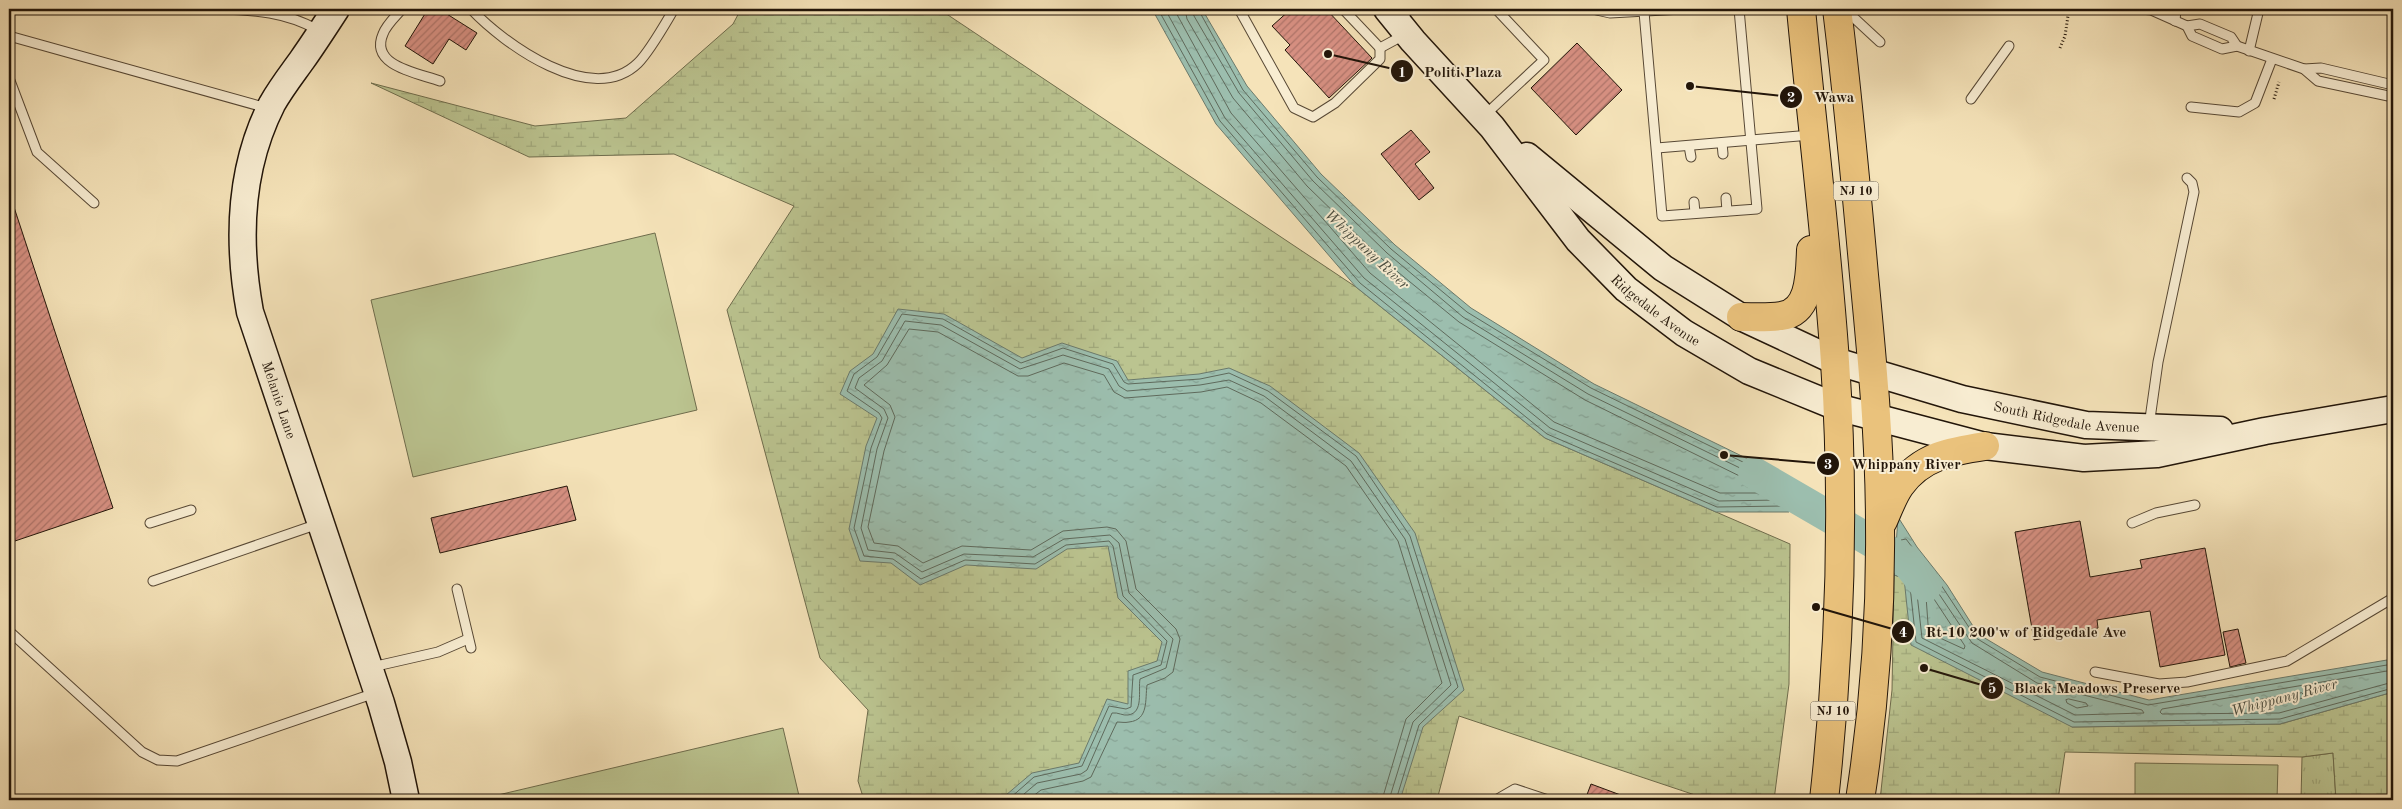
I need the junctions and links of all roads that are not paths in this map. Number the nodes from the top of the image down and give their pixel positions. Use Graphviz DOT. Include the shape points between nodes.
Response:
graph roads {
  1 [pos="218,9"];
  2 [pos="223,9"];
  3 [pos="336,9"];
  4 [pos="402,9"];
  5 [pos="471,9"];
  6 [pos="674,9"];
  7 [pos="1239,9"];
  8 [pos="1343,9"];
  9 [pos="1496,9"];
  10 [pos="1592,9"];
  11 [pos="1682,9"];
  12 [pos="1739,9"];
  13 [pos="1801,9"];
  14 [pos="2147,9"];
  15 [pos="2176,9"];
  16 [pos="2259,9"];
  17 [pos="1644,12"];
  18 [pos="1838,14"];
  19 [pos="1400,18"];
  20 [pos="2175,21"];
  21 [pos="2187,26"];
  22 [pos="321,31"];
  23 [pos="9,36"];
  24 [pos="1880,42"];
  25 [pos="2009,46"];
  26 [pos="2237,46"];
  27 [pos="1380,48"];
  28 [pos="2248,51"];
  29 [pos="2272,59"];
  30 [pos="2304,69"];
  31 [pos="9,78"];
  32 [pos="440,81"];
  33 [pos="2393,85"];
  34 [pos="2393,97"];
  35 [pos="1971,99"];
  36 [pos="2191,107"];
  37 [pos="270,108"];
  38 [pos="1487,122"];
  39 [pos="1813,135"];
  40 [pos="1751,140"];
  41 [pos="1722,143"];
  42 [pos="1690,146"];
  43 [pos="1657,148"];
  44 [pos="1723,154"];
  45 [pos="1691,158"];
  46 [pos="2187,178"];
  47 [pos="1726,198"];
  48 [pos="1694,202"];
  49 [pos="94,203"];
  50 [pos="1821,203"];
  51 [pos="1727,211"];
  52 [pos="1695,213"];
  53 [pos="1741,317"];
  54 [pos="1835,361"];
  55 [pos="1873,374"];
  56 [pos="1837,407"];
  57 [pos="2393,409"];
  58 [pos="1876,418"];
  59 [pos="2149,428"];
  60 [pos="2265,431"];
  61 [pos="1985,446"];
  62 [pos="2195,504"];
  63 [pos="191,510"];
  64 [pos="2132,523"];
  65 [pos="150,524"];
  66 [pos="321,524"];
  67 [pos="1880,527"];
  68 [pos="153,581"];
  69 [pos="457,589"];
  70 [pos="2393,598"];
  71 [pos="9,631"];
  72 [pos="2095,672"];
  73 [pos="374,680"];
  74 [pos="406,800"];
  75 [pos="1496,800"];
  76 [pos="1548,800"];
  77 [pos="1824,800"];
  78 [pos="1860,800"];
  1 -- 2 [label="lane"];
  2 -- 22 [label="lane" via="279,13"];
  3 -- 22 [label="main road, Melanie Lane"];
  4 -- 32 [label="lane" via="383,32 380,45 383,55 389,63"];
  5 -- 6 [label="lane" via="485,24 531,57 591,80 617,77 638,63"];
  7 -- 27 [label="lane" via="1294,108 1313,117 1335,103 1380,59"];
  8 -- 27 [label="lane"];
  9 -- 38 [label="lane" via="1544,60"];
  10 -- 17 [label="lane" via="1610,13"];
  11 -- 17 [label="lane"];
  12 -- 40 [label="lane"];
  13 -- 39 [label="main road, NJ 10"];
  14 -- 20 [label="lane"];
  15 -- 20 [label="lane"];
  16 -- 28 [label="lane"];
  17 -- 43 [label="lane"];
  18 -- 24 [label="lane" via="1853,17"];
  18 -- 55 [label="main road, NJ 10"];
  19 -- 27 [label="lane"];
  19 -- 38 [label="main road, Ridgedale Avenue"];
  20 -- 21 [label="lane"];
  21 -- 26 [label="lane" via="2200,24 2231,37"];
  21 -- 26 [label="lane" via="2192,36 2222,49"];
  22 -- 37 [label="main road, Melanie Lane"];
  23 -- 37 [label="lane"];
  25 -- 35 [label="lane"];
  26 -- 28 [label="lane"];
  28 -- 29 [label="lane"];
  29 -- 30 [label="lane"];
  29 -- 36 [label="lane" via="2255,103 2239,112"];
  30 -- 33 [label="lane" via="2321,68"];
  30 -- 34 [label="lane" via="2318,81"];
  31 -- 49 [label="lane" via="37,152"];
  37 -- 66 [label="main road, Melanie Lane" via="249,167 243,203 244,276 250,312"];
  38 -- 53 [label="main road, Ridgedale Avenue" via="1663,268"];
  38 -- 56 [label="main road, Ridgedale Avenue" via="1578,240 1626,289 1684,333 1749,371"];
  39 -- 40 [label="lane"];
  39 -- 50 [label="main road, NJ 10"];
  40 -- 41 [label="lane"];
  40 -- 51 [label="lane" via="1757,209"];
  41 -- 42 [label="lane"];
  41 -- 44 [label="lane"];
  42 -- 43 [label="lane"];
  42 -- 45 [label="lane"];
  43 -- 52 [label="lane" via="1662,216"];
  46 -- 59 [label="lane" via="2194,192 2158,362"];
  47 -- 51 [label="lane"];
  48 -- 52 [label="lane"];
  50 -- 53 [label="main road" via="1812,230 1809,288 1796,308 1783,316"];
  50 -- 54 [label="main road, NJ 10"];
  51 -- 52 [label="lane"];
  53 -- 54 [label="main road, Ridgedale Avenue"];
  54 -- 55 [label="main road, Ridgedale Avenue"];
  54 -- 56 [label="main road, NJ 10"];
  55 -- 58 [label="main road, NJ 10"];
  55 -- 59 [label="main road, South Ridgedale Avenue" via="2015,411 2086,425"];
  56 -- 58 [label="main road, Ridgedale Avenue"];
  56 -- 77 [label="main road, NJ 10" via="1838,621"];
  57 -- 60 [label="main road, South Ridgedale Avenue"];
  58 -- 61 [label="main road, South Ridgedale Avenue"];
  58 -- 67 [label="main road, NJ 10"];
  59 -- 60 [label="main road, South Ridgedale Avenue"];
  60 -- 61 [label="main road, South Ridgedale Avenue" via="2156,454 2118,457 2084,458"];
  61 -- 67 [label="main road" via="1945,453 1919,465 1900,486"];
  62 -- 64 [label="lane" via="2156,513"];
  63 -- 65 [label="lane"];
  66 -- 68 [label="lane"];
  66 -- 73 [label="main road, Melanie Lane"];
  67 -- 78 [label="main road, NJ 10" via="1877,635"];
  69 -- 73 [label="lane" via="470,644 438,652"];
  70 -- 72 [label="lane" via="2287,661 2188,682 2159,684"];
  71 -- 73 [label="lane" via="142,752 158,760 177,761"];
  73 -- 74 [label="main road, Melanie Lane"];
  75 -- 76 [label="lane" via="1515,789"];
}
